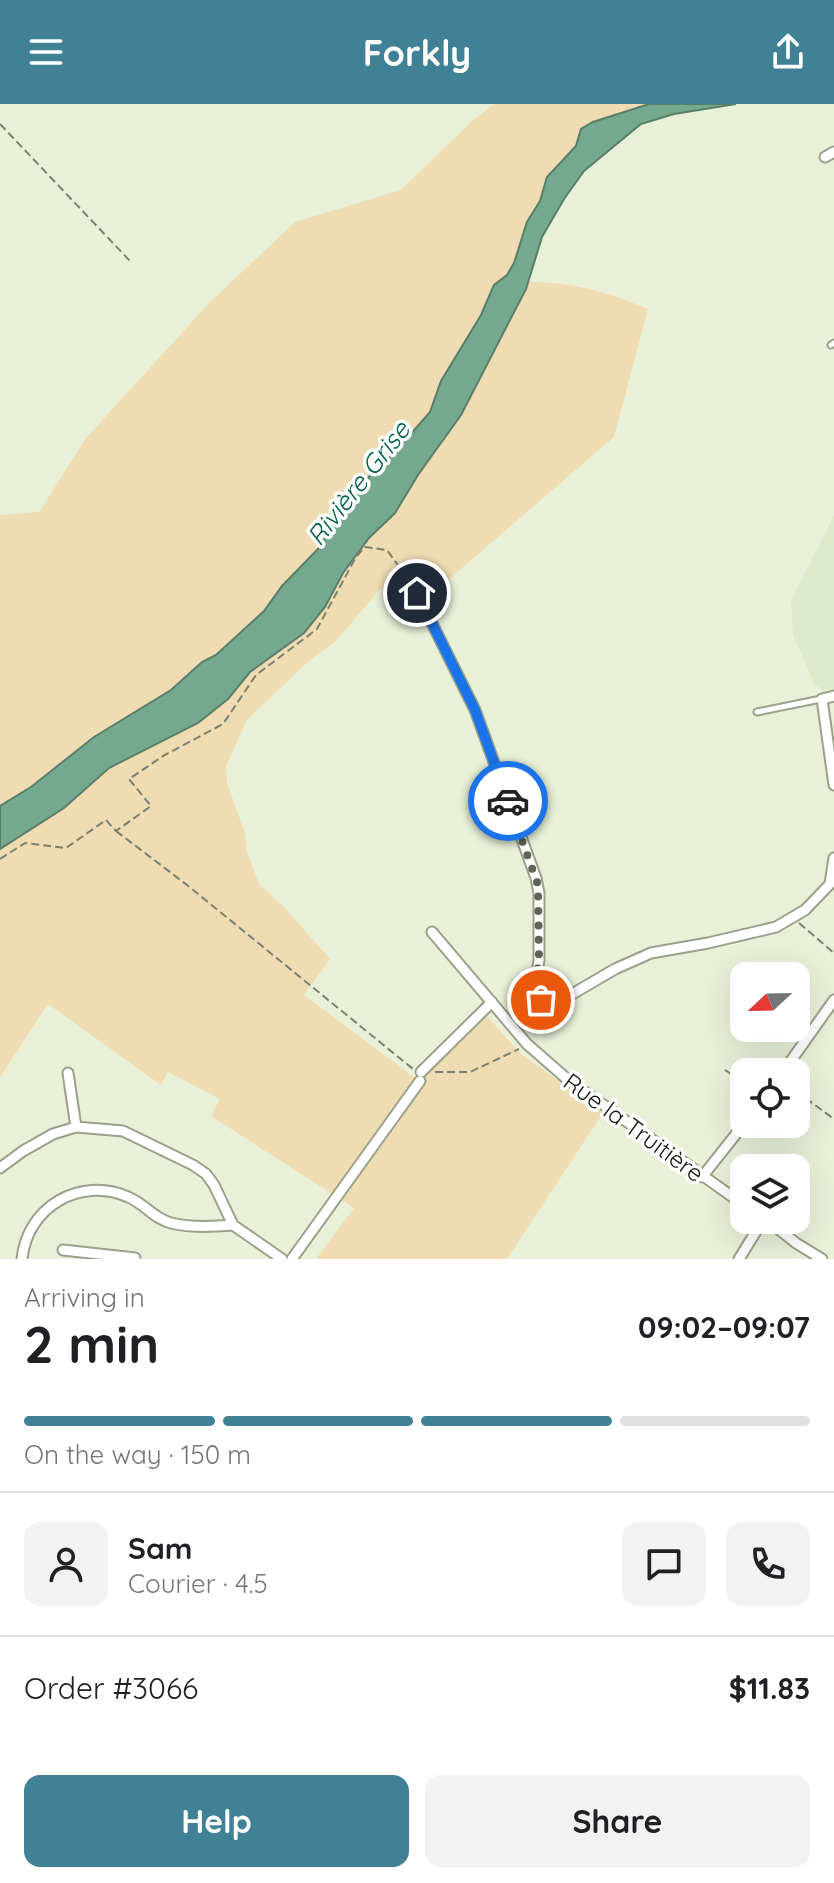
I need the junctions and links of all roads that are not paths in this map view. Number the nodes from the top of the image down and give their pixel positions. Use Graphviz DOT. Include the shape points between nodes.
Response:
graph roads {
  1 [pos="417,593"];
  2 [pos="834,696"];
  3 [pos="822,699"];
  4 [pos="757,712"];
  5 [pos="834,785"];
  6 [pos="834,858"];
  7 [pos="833,870"];
  8 [pos="432,932"];
  9 [pos="834,1000"];
  10 [pos="492,1002"];
  11 [pos="793,1058"];
  12 [pos="68,1073"];
  13 [pos="76,1127"];
  14 [pos="733,1138"];
  15 [pos="0,1168"];
  16 [pos="702,1177"];
  17 [pos="730,1196"];
  18 [pos="233,1225"];
  19 [pos="756,1234"];
  20 [pos="785,1234"];
  21 [pos="63,1250"];
  22 [pos="99,1257"];
  23 [pos="135,1258"];
  24 [pos="22,1259"];
  25 [pos="282,1259"];
  26 [pos="292,1259"];
  27 [pos="739,1259"];
  28 [pos="822,1259"];
  1 -- 7 [label="street" via="475,710 536,878 535,986 546,1004 651,953 776,927 805,910 830,884"];
  2 -- 3 [label="street"];
  3 -- 4 [label="lane"];
  3 -- 5 [label="street"];
  6 -- 7 [label="street"];
  8 -- 10 [label="street, Rue la Truitière"];
  9 -- 11 [label="street"];
  10 -- 16 [label="street, Rue la Truitière" via="527,1044 567,1079"];
  10 -- 26 [label="street" via="420,1077"];
  12 -- 13 [label="street"];
  13 -- 15 [label="street" via="53,1134"];
  13 -- 18 [label="street" via="123,1131 193,1165 214,1185"];
  14 -- 16 [label="street"];
  16 -- 17 [label="street, Rue la Truitière"];
  18 -- 24 [label="street" via="169,1223 131,1197 83,1191 46,1209 31,1225"];
  18 -- 25 [label="street"];
  19 -- 27 [label="street"];
  20 -- 28 [label="street"];
  21 -- 22 [label="street"];
  22 -- 23 [label="street"];
}
